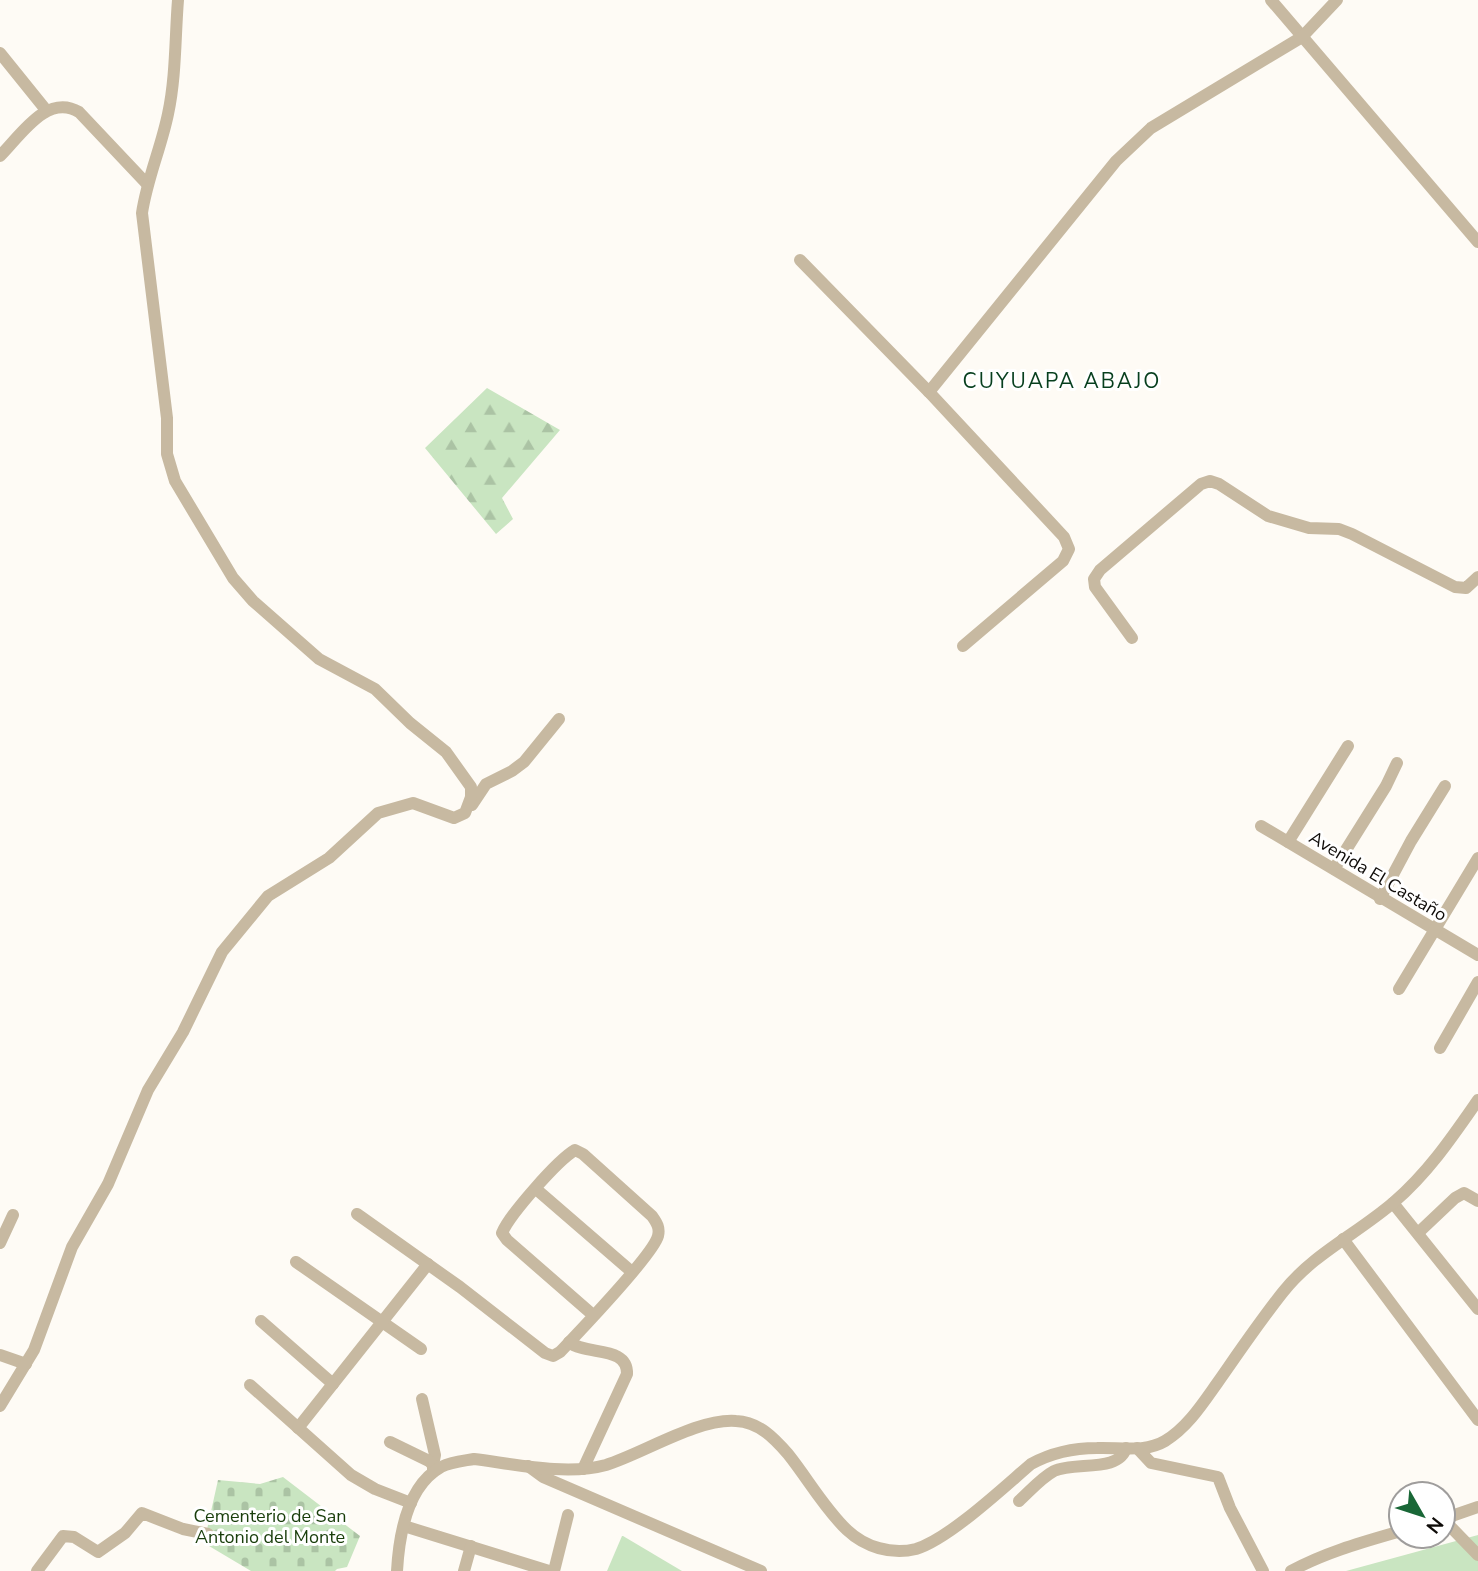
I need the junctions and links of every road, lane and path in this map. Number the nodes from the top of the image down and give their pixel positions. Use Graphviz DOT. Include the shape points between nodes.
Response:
graph roads {
  1 [pos="178,0"];
  2 [pos="1271,0"];
  3 [pos="1337,0"];
  4 [pos="1302,37"];
  5 [pos="0,53"];
  6 [pos="46,110"];
  7 [pos="0,156"];
  8 [pos="147,184"];
  9 [pos="1478,242"];
  10 [pos="800,260"];
  11 [pos="929,392"];
  12 [pos="1478,576"];
  13 [pos="1132,638"];
  14 [pos="963,646"];
  15 [pos="559,719"];
  16 [pos="1348,746"];
  17 [pos="1397,763"];
  18 [pos="1445,786"];
  19 [pos="469,807"];
  20 [pos="1261,826"];
  21 [pos="1288,842"];
  22 [pos="1478,858"];
  23 [pos="1334,869"];
  24 [pos="1380,899"];
  25 [pos="1434,930"];
  26 [pos="1478,955"];
  27 [pos="1478,982"];
  28 [pos="1399,989"];
  29 [pos="1440,1048"];
  30 [pos="1478,1100"];
  31 [pos="536,1189"];
  32 [pos="1478,1201"];
  33 [pos="1393,1203"];
  34 [pos="357,1214"];
  35 [pos="13,1215"];
  36 [pos="1418,1233"];
  37 [pos="1343,1239"];
  38 [pos="0,1243"];
  39 [pos="296,1262"];
  40 [pos="428,1264"];
  41 [pos="632,1272"];
  42 [pos="1478,1309"];
  43 [pos="593,1315"];
  44 [pos="261,1321"];
  45 [pos="382,1322"];
  46 [pos="569,1342"];
  47 [pos="421,1349"];
  48 [pos="0,1355"];
  49 [pos="26,1364"];
  50 [pos="333,1384"];
  51 [pos="250,1385"];
  52 [pos="422,1399"];
  53 [pos="0,1406"];
  54 [pos="1478,1420"];
  55 [pos="298,1428"];
  56 [pos="390,1442"];
  57 [pos="1131,1448"];
  58 [pos="528,1465"];
  59 [pos="433,1469"];
  60 [pos="583,1469"];
  61 [pos="1019,1501"];
  62 [pos="411,1503"];
  63 [pos="1478,1507"];
  64 [pos="1457,1514"];
  65 [pos="568,1516"];
  66 [pos="404,1526"];
  67 [pos="208,1534"];
  68 [pos="1457,1534"];
  69 [pos="1387,1535"];
  70 [pos="471,1546"];
  71 [pos="1478,1556"];
  72 [pos="546,1570"];
  73 [pos="37,1571"];
  74 [pos="397,1571"];
  75 [pos="464,1571"];
  76 [pos="761,1571"];
  77 [pos="1263,1571"];
  78 [pos="1291,1571"];
  1 -- 8 [label="street" via="169,110"];
  2 -- 4 [label="street"];
  3 -- 4 [label="street"];
  4 -- 9 [label="street"];
  4 -- 11 [label="street" via="1151,128 1116,161"];
  5 -- 6 [label="street"];
  6 -- 7 [label="street"];
  6 -- 8 [label="street" via="69,106 79,113"];
  8 -- 19 [label="street" via="143,222 167,418 167,454 175,481 242,589 304,647 375,689 446,752 471,787"];
  10 -- 11 [label="street"];
  11 -- 14 [label="street" via="1064,537 1069,549 1063,561"];
  12 -- 13 [label="street" via="1466,588 1455,587 1339,529 1308,528 1268,516 1210,481 1201,484 1094,579"];
  15 -- 19 [label="street" via="524,762 486,784"];
  16 -- 21 [label="street"];
  17 -- 23 [label="street"];
  18 -- 24 [label="street"];
  19 -- 49 [label="street" via="454,818 413,803 384,810 329,858 261,903 216,961 183,1032 148,1090 115,1171 72,1247 41,1336"];
  20 -- 21 [label="street, Avenida El Castaño"];
  21 -- 23 [label="street, Avenida El Castaño"];
  22 -- 25 [label="street"];
  23 -- 24 [label="street, Avenida El Castaño"];
  24 -- 25 [label="street, Avenida El Castaño"];
  25 -- 26 [label="street, Avenida El Castaño"];
  25 -- 28 [label="street"];
  27 -- 29 [label="street"];
  30 -- 33 [label="street" via="1437,1158"];
  31 -- 41 [label="street"];
  31 -- 41 [label="street" via="568,1154 575,1150 583,1154 659,1226 653,1247"];
  31 -- 43 [label="street" via="502,1233"];
  32 -- 36 [label="street" via="1464,1192"];
  33 -- 36 [label="street"];
  33 -- 37 [label="street"];
  34 -- 40 [label="street"];
  35 -- 38 [label="street"];
  36 -- 42 [label="street"];
  37 -- 54 [label="street"];
  37 -- 57 [label="street" via="1283,1292 1185,1424 1162,1443"];
  39 -- 45 [label="street"];
  40 -- 45 [label="street"];
  40 -- 46 [label="street" via="545,1353 553,1356"];
  41 -- 43 [label="street"];
  43 -- 46 [label="street"];
  44 -- 50 [label="street"];
  45 -- 47 [label="street"];
  45 -- 50 [label="street"];
  46 -- 60 [label="street" via="582,1350 615,1354 627,1365 627,1374"];
  48 -- 49 [label="street"];
  49 -- 53 [label="street"];
  50 -- 55 [label="street"];
  51 -- 55 [label="street"];
  52 -- 59 [label="street" via="435,1455"];
  55 -- 62 [label="street" via="351,1475"];
  56 -- 59 [label="street" via="423,1457"];
  57 -- 60 [label="street" via="1077,1448 1047,1455 948,1531 928,1544 901,1551 874,1547 849,1531 776,1440 753,1424 723,1421"];
  57 -- 61 [label="street" via="1113,1463 1055,1471"];
  57 -- 77 [label="street" via="1152,1463 1218,1477"];
  58 -- 59 [label="street" via="474,1459"];
  58 -- 60 [label="street"];
  58 -- 76 [label="street" via="543,1477"];
  59 -- 62 [label="street"];
  62 -- 66 [label="street"];
  63 -- 64 [label="street"];
  65 -- 72 [label="street"];
  66 -- 70 [label="street"];
  66 -- 74 [label="street"];
  67 -- 73 [label="street" via="142,1513 97,1552 74,1537 63,1536"];
  68 -- 71 [label="street"];
  69 -- 78 [label="street" via="1315,1558"];
  70 -- 72 [label="street"];
  70 -- 75 [label="street"];
}
